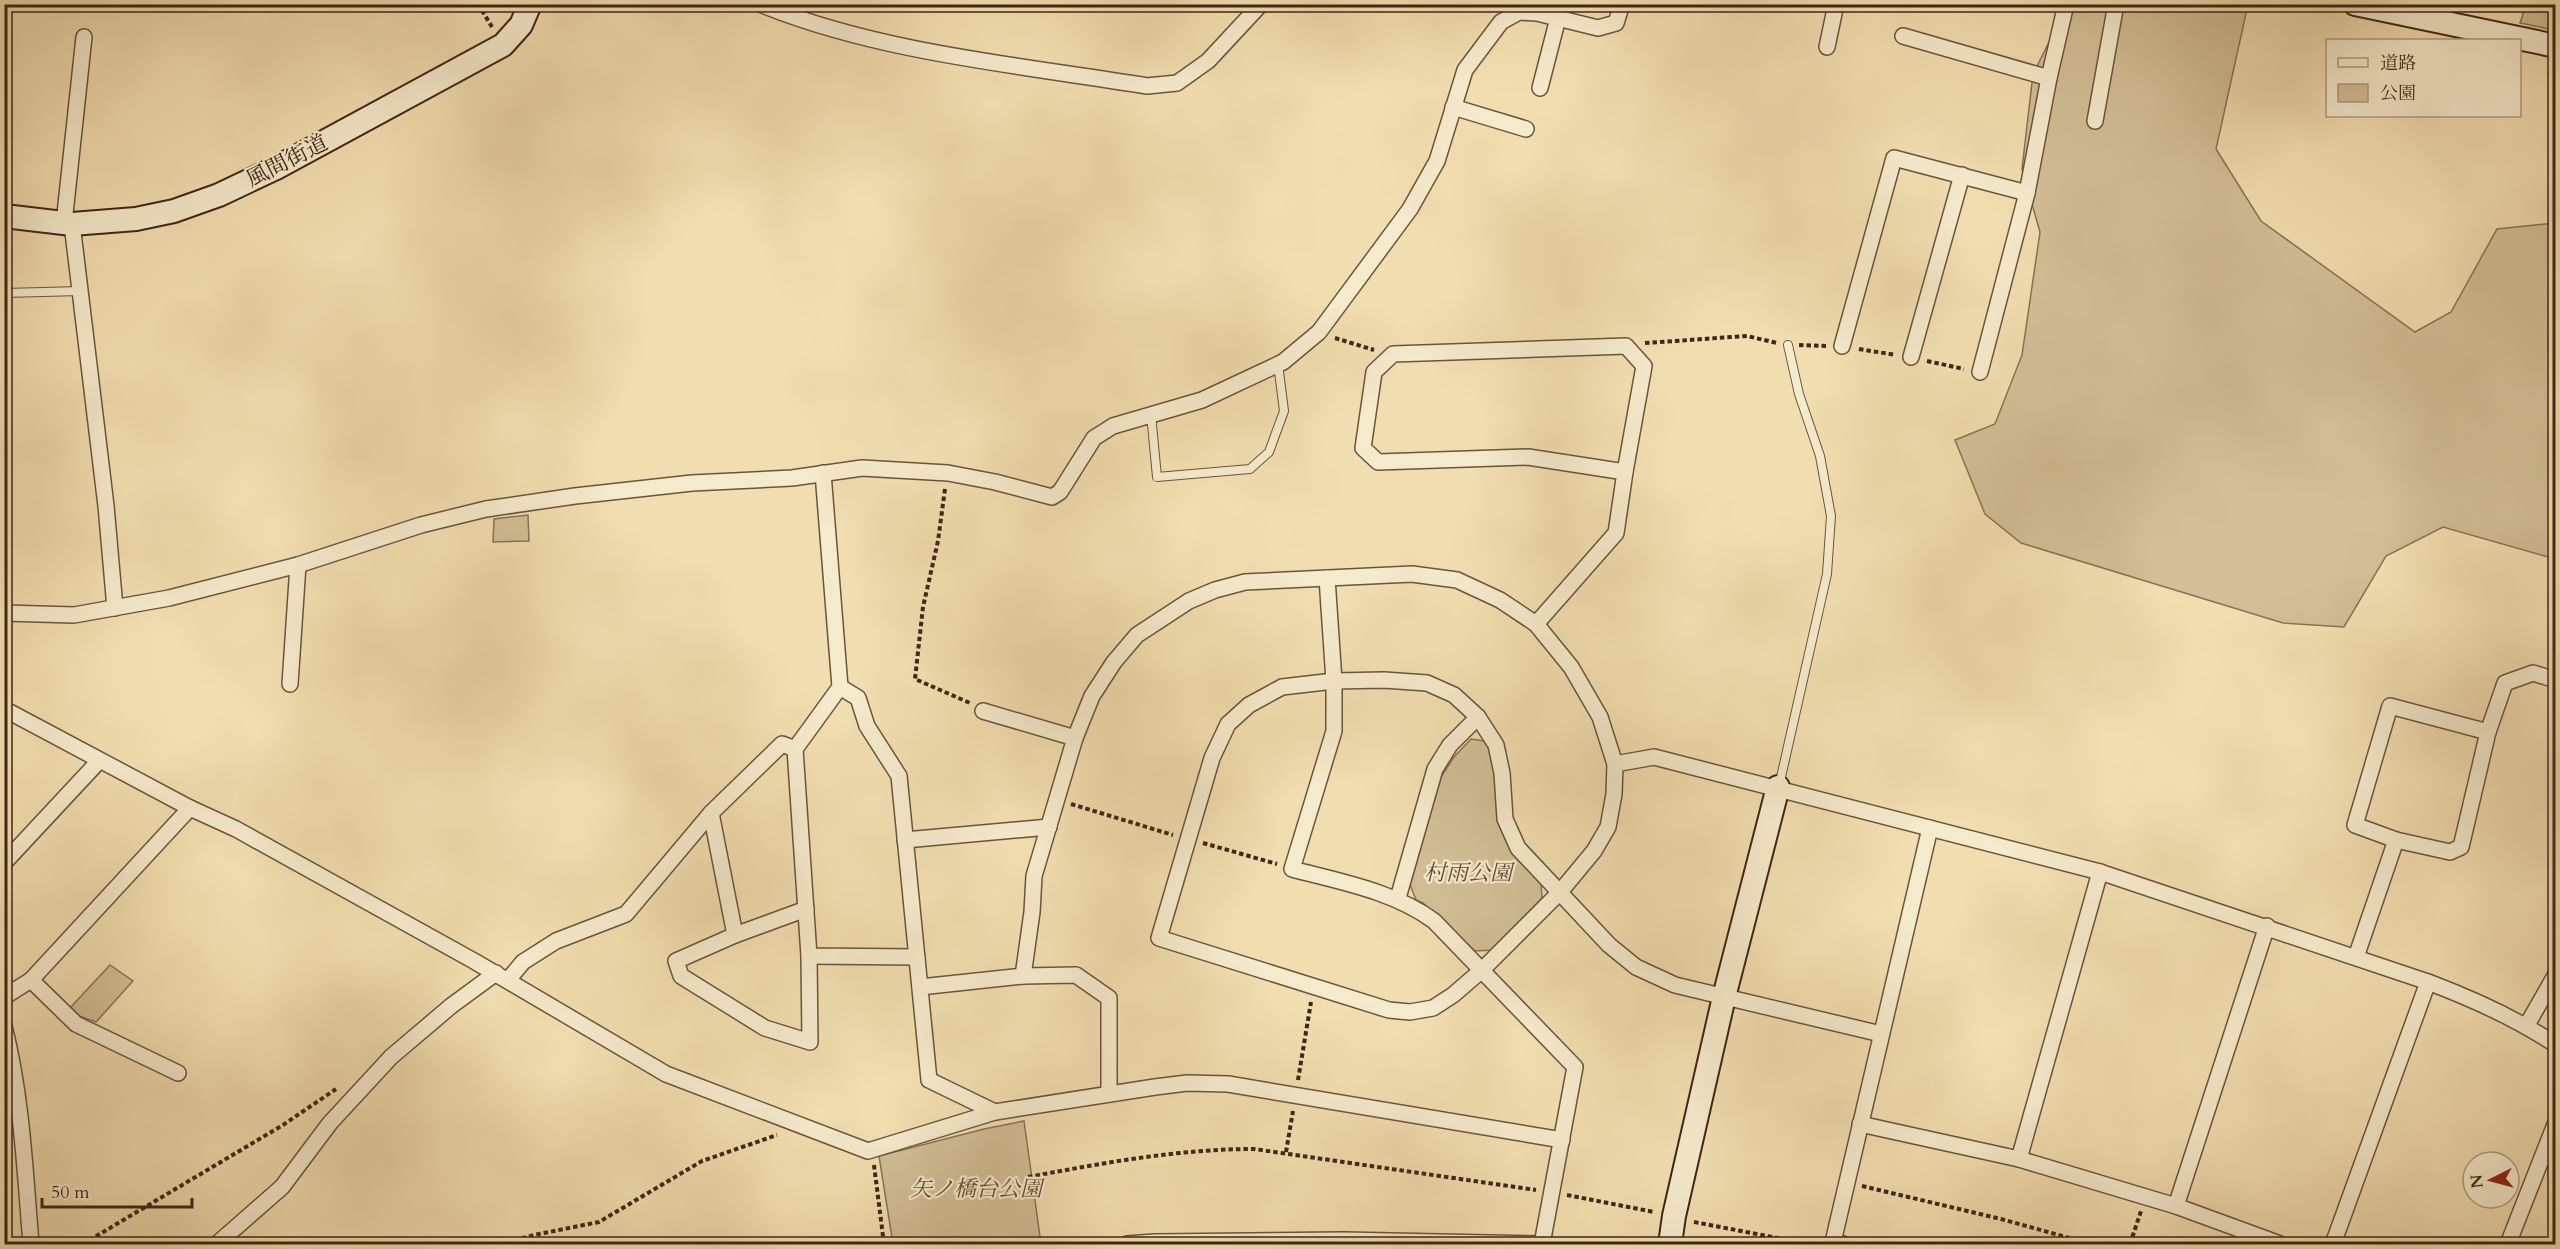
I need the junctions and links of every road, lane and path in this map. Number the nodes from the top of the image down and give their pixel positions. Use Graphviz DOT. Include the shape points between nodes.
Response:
graph roads {
  1 [pos="530,4"];
  2 [pos="760,4"];
  3 [pos="1261,4"];
  4 [pos="1622,4"];
  5 [pos="1836,4"];
  6 [pos="2066,4"];
  7 [pos="2116,4"];
  8 [pos="2355,4"];
  9 [pos="2382,7"];
  10 [pos="1558,18"];
  11 [pos="84,36"];
  12 [pos="1903,36"];
  13 [pos="2556,46"];
  14 [pos="1827,47"];
  15 [pos="2049,78"];
  16 [pos="1540,88"];
  17 [pos="1452,107"];
  18 [pos="2095,121"];
  19 [pos="1526,129"];
  20 [pos="1962,175"];
  21 [pos="2027,193"];
  22 [pos="4,216"];
  23 [pos="68,224"];
  24 [pos="81,291"];
  25 [pos="4,293"];
  26 [pos="1319,332"];
  27 [pos="1788,345"];
  28 [pos="1842,346"];
  29 [pos="1392,354"];
  30 [pos="1911,357"];
  31 [pos="1278,364"];
  32 [pos="1980,372"];
  33 [pos="1151,414"];
  34 [pos="1625,472"];
  35 [pos="823,473"];
  36 [pos="948,473"];
  37 [pos="298,565"];
  38 [pos="1327,578"];
  39 [pos="116,608"];
  40 [pos="4,613"];
  41 [pos="1536,624"];
  42 [pos="2556,680"];
  43 [pos="1334,681"];
  44 [pos="290,684"];
  45 [pos="840,687"];
  46 [pos="4,709"];
  47 [pos="983,711"];
  48 [pos="1478,717"];
  49 [pos="2488,732"];
  50 [pos="1075,738"];
  51 [pos="795,749"];
  52 [pos="99,761"];
  53 [pos="1616,764"];
  54 [pos="1778,787"];
  55 [pos="190,808"];
  56 [pos="711,813"];
  57 [pos="1049,827"];
  58 [pos="1930,828"];
  59 [pos="905,840"];
  60 [pos="2396,840"];
  61 [pos="4,863"];
  62 [pos="2100,872"];
  63 [pos="1560,892"];
  64 [pos="1398,898"];
  65 [pos="806,909"];
  66 [pos="2267,926"];
  67 [pos="735,935"];
  68 [pos="809,956"];
  69 [pos="917,957"];
  70 [pos="2356,957"];
  71 [pos="1482,970"];
  72 [pos="2556,974"];
  73 [pos="1023,976"];
  74 [pos="502,977"];
  75 [pos="31,980"];
  76 [pos="2428,982"];
  77 [pos="1314,986"];
  78 [pos="920,987"];
  79 [pos="4,997"];
  80 [pos="1724,997"];
  81 [pos="2526,1025"];
  82 [pos="4,1026"];
  83 [pos="1881,1034"];
  84 [pos="2556,1045"];
  85 [pos="178,1073"];
  86 [pos="342,1086"];
  87 [pos="1109,1092"];
  88 [pos="1295,1095"];
  89 [pos="995,1112"];
  90 [pos="787,1120"];
  91 [pos="2556,1122"];
  92 [pos="1860,1124"];
  93 [pos="1562,1140"];
  94 [pos="1286,1152"];
  95 [pos="2019,1159"];
  96 [pos="874,1163"];
  97 [pos="1028,1177"];
  98 [pos="1847,1182"];
  99 [pos="1552,1192"];
  100 [pos="2145,1197"];
  101 [pos="2176,1206"];
  102 [pos="1664,1214"];
  103 [pos="1687,1220"];
  104 [pos="31,1245"];
  105 [pos="83,1245"];
  106 [pos="217,1245"];
  107 [pos="500,1245"];
  108 [pos="885,1245"];
  109 [pos="1127,1245"];
  110 [pos="1670,1245"];
  111 [pos="1809,1245"];
  112 [pos="1843,1245"];
  113 [pos="2091,1245"];
  114 [pos="2130,1245"];
  115 [pos="2280,1245"];
  116 [pos="2332,1245"];
  117 [pos="2508,1245"];
  1 -- 23 [label="street, 風間街道" via="520,25 503,45 276,168 174,211 136,219"];
  2 -- 3 [label="street" via="803,22 897,46 1147,86 1177,82 1208,61"];
  4 -- 10 [label="street" via="1616,23 1598,27"];
  5 -- 14 [label="street"];
  6 -- 15 [label="street"];
  7 -- 18 [label="street"];
  8 -- 9 [label="street"];
  9 -- 13 [label="street"];
  10 -- 16 [label="street"];
  10 -- 17 [label="street" via="1520,12 1502,22 1465,70"];
  11 -- 23 [label="street"];
  12 -- 15 [label="street"];
  15 -- 21 [label="street"];
  17 -- 19 [label="street"];
  17 -- 26 [label="street" via="1437,160 1410,209"];
  20 -- 21 [label="street"];
  20 -- 28 [label="street" via="1894,158"];
  20 -- 30 [label="street"];
  21 -- 32 [label="street"];
  22 -- 23 [label="street, 風間街道"];
  23 -- 24 [label="street"];
  24 -- 25 [label="lane"];
  24 -- 39 [label="street"];
  26 -- 29 [label="path"];
  26 -- 31 [label="street"];
  27 -- 54 [label="lane" via="1799,394 1820,456 1831,516 1827,574"];
  29 -- 34 [label="street" via="1626,346 1644,366"];
  29 -- 34 [label="street" via="1374,372 1363,448 1378,462 1528,457"];
  31 -- 33 [label="street" via="1202,400"];
  31 -- 33 [label="lane" via="1284,411 1269,452 1250,469 1158,477"];
  33 -- 36 [label="street" via="1113,426 1094,438 1060,492 1052,497"];
  34 -- 41 [label="street" via="1616,533"];
  35 -- 36 [label="street" via="862,468"];
  35 -- 37 [label="street" via="749,482 680,484 486,509 421,525"];
  35 -- 45 [label="street"];
  36 -- 47 [label="path" via="923,607 915,679"];
  37 -- 39 [label="street"];
  37 -- 44 [label="street"];
  38 -- 41 [label="street" via="1412,574 1457,580 1500,600"];
  38 -- 43 [label="street"];
  38 -- 50 [label="street" via="1245,582 1206,593 1160,618 1137,635 1114,662 1092,696"];
  39 -- 40 [label="street" via="74,615"];
  41 -- 53 [label="street" via="1571,667 1600,717"];
  42 -- 49 [label="street" via="2533,673 2505,683"];
  43 -- 48 [label="street" via="1427,683 1454,695"];
  43 -- 64 [label="street" via="1334,731 1292,869"];
  43 -- 77 [label="street" via="1282,687 1249,705 1228,723 1212,758 1159,938"];
  45 -- 51 [label="street"];
  45 -- 59 [label="street" via="858,698 867,726 899,776"];
  46 -- 52 [label="street"];
  47 -- 50 [label="street"];
  48 -- 63 [label="street" via="1496,745 1505,819 1518,848"];
  48 -- 64 [label="street" via="1450,745 1435,769"];
  49 -- 60 [label="street" via="2462,847 2450,852"];
  49 -- 60 [label="street" via="2390,706 2355,825"];
  50 -- 57 [label="street"];
  51 -- 56 [label="street" via="782,744"];
  51 -- 65 [label="street"];
  52 -- 55 [label="street"];
  52 -- 61 [label="street"];
  53 -- 54 [label="street" via="1654,757"];
  53 -- 63 [label="street" via="1608,827"];
  54 -- 58 [label="street"];
  54 -- 80 [label="street"];
  55 -- 74 [label="street" via="236,829"];
  55 -- 75 [label="street"];
  56 -- 67 [label="street"];
  56 -- 74 [label="street" via="626,914 556,941"];
  57 -- 59 [label="street"];
  57 -- 73 [label="street" via="1034,876"];
  58 -- 62 [label="street"];
  58 -- 83 [label="street"];
  59 -- 69 [label="street"];
  60 -- 70 [label="street"];
  62 -- 66 [label="street"];
  62 -- 95 [label="street"];
  63 -- 71 [label="street"];
  63 -- 80 [label="street" via="1635,967 1675,984"];
  64 -- 71 [label="street" via="1434,921"];
  65 -- 67 [label="street"];
  65 -- 68 [label="street"];
  66 -- 70 [label="street"];
  66 -- 101 [label="street"];
  67 -- 68 [label="street" via="676,961 681,976 765,1028 810,1041"];
  68 -- 69 [label="street"];
  69 -- 78 [label="street"];
  70 -- 76 [label="street"];
  71 -- 77 [label="street" via="1433,1008 1410,1012 1389,1010"];
  71 -- 93 [label="street" via="1575,1067"];
  72 -- 81 [label="street"];
  73 -- 78 [label="street"];
  73 -- 87 [label="street" via="1076,975 1109,998"];
  74 -- 90 [label="street" via="666,1074"];
  74 -- 106 [label="street" via="450,1006 391,1057 330,1124 282,1187"];
  75 -- 79 [label="street"];
  75 -- 85 [label="street" via="76,1024"];
  76 -- 81 [label="street"];
  76 -- 116 [label="street"];
  77 -- 88 [label="path"];
  78 -- 89 [label="street" via="929,1080"];
  80 -- 83 [label="street"];
  80 -- 110 [label="street"];
  81 -- 84 [label="street"];
  82 -- 104 [label="street" via="12,1058"];
  83 -- 92 [label="street"];
  86 -- 105 [label="path"];
  87 -- 88 [label="street" via="1187,1083 1228,1084"];
  87 -- 89 [label="street"];
  88 -- 93 [label="street"];
  88 -- 94 [label="path"];
  89 -- 90 [label="street" via="868,1151"];
  90 -- 107 [label="path" via="778,1135 702,1161 599,1222"];
  91 -- 117 [label="street"];
  92 -- 95 [label="street"];
  92 -- 98 [label="street"];
  93 -- 99 [label="street"];
  94 -- 97 [label="path" via="1218,1149 1144,1155"];
  94 -- 99 [label="path"];
  95 -- 100 [label="street"];
  96 -- 108 [label="path"];
  98 -- 112 [label="street" via="1833,1242"];
  98 -- 113 [label="path"];
  99 -- 102 [label="path"];
  99 -- 109 [label="street" via="1542,1244 1331,1240"];
  100 -- 101 [label="street"];
  100 -- 114 [label="path"];
  101 -- 115 [label="street"];
  103 -- 111 [label="path"];
}
